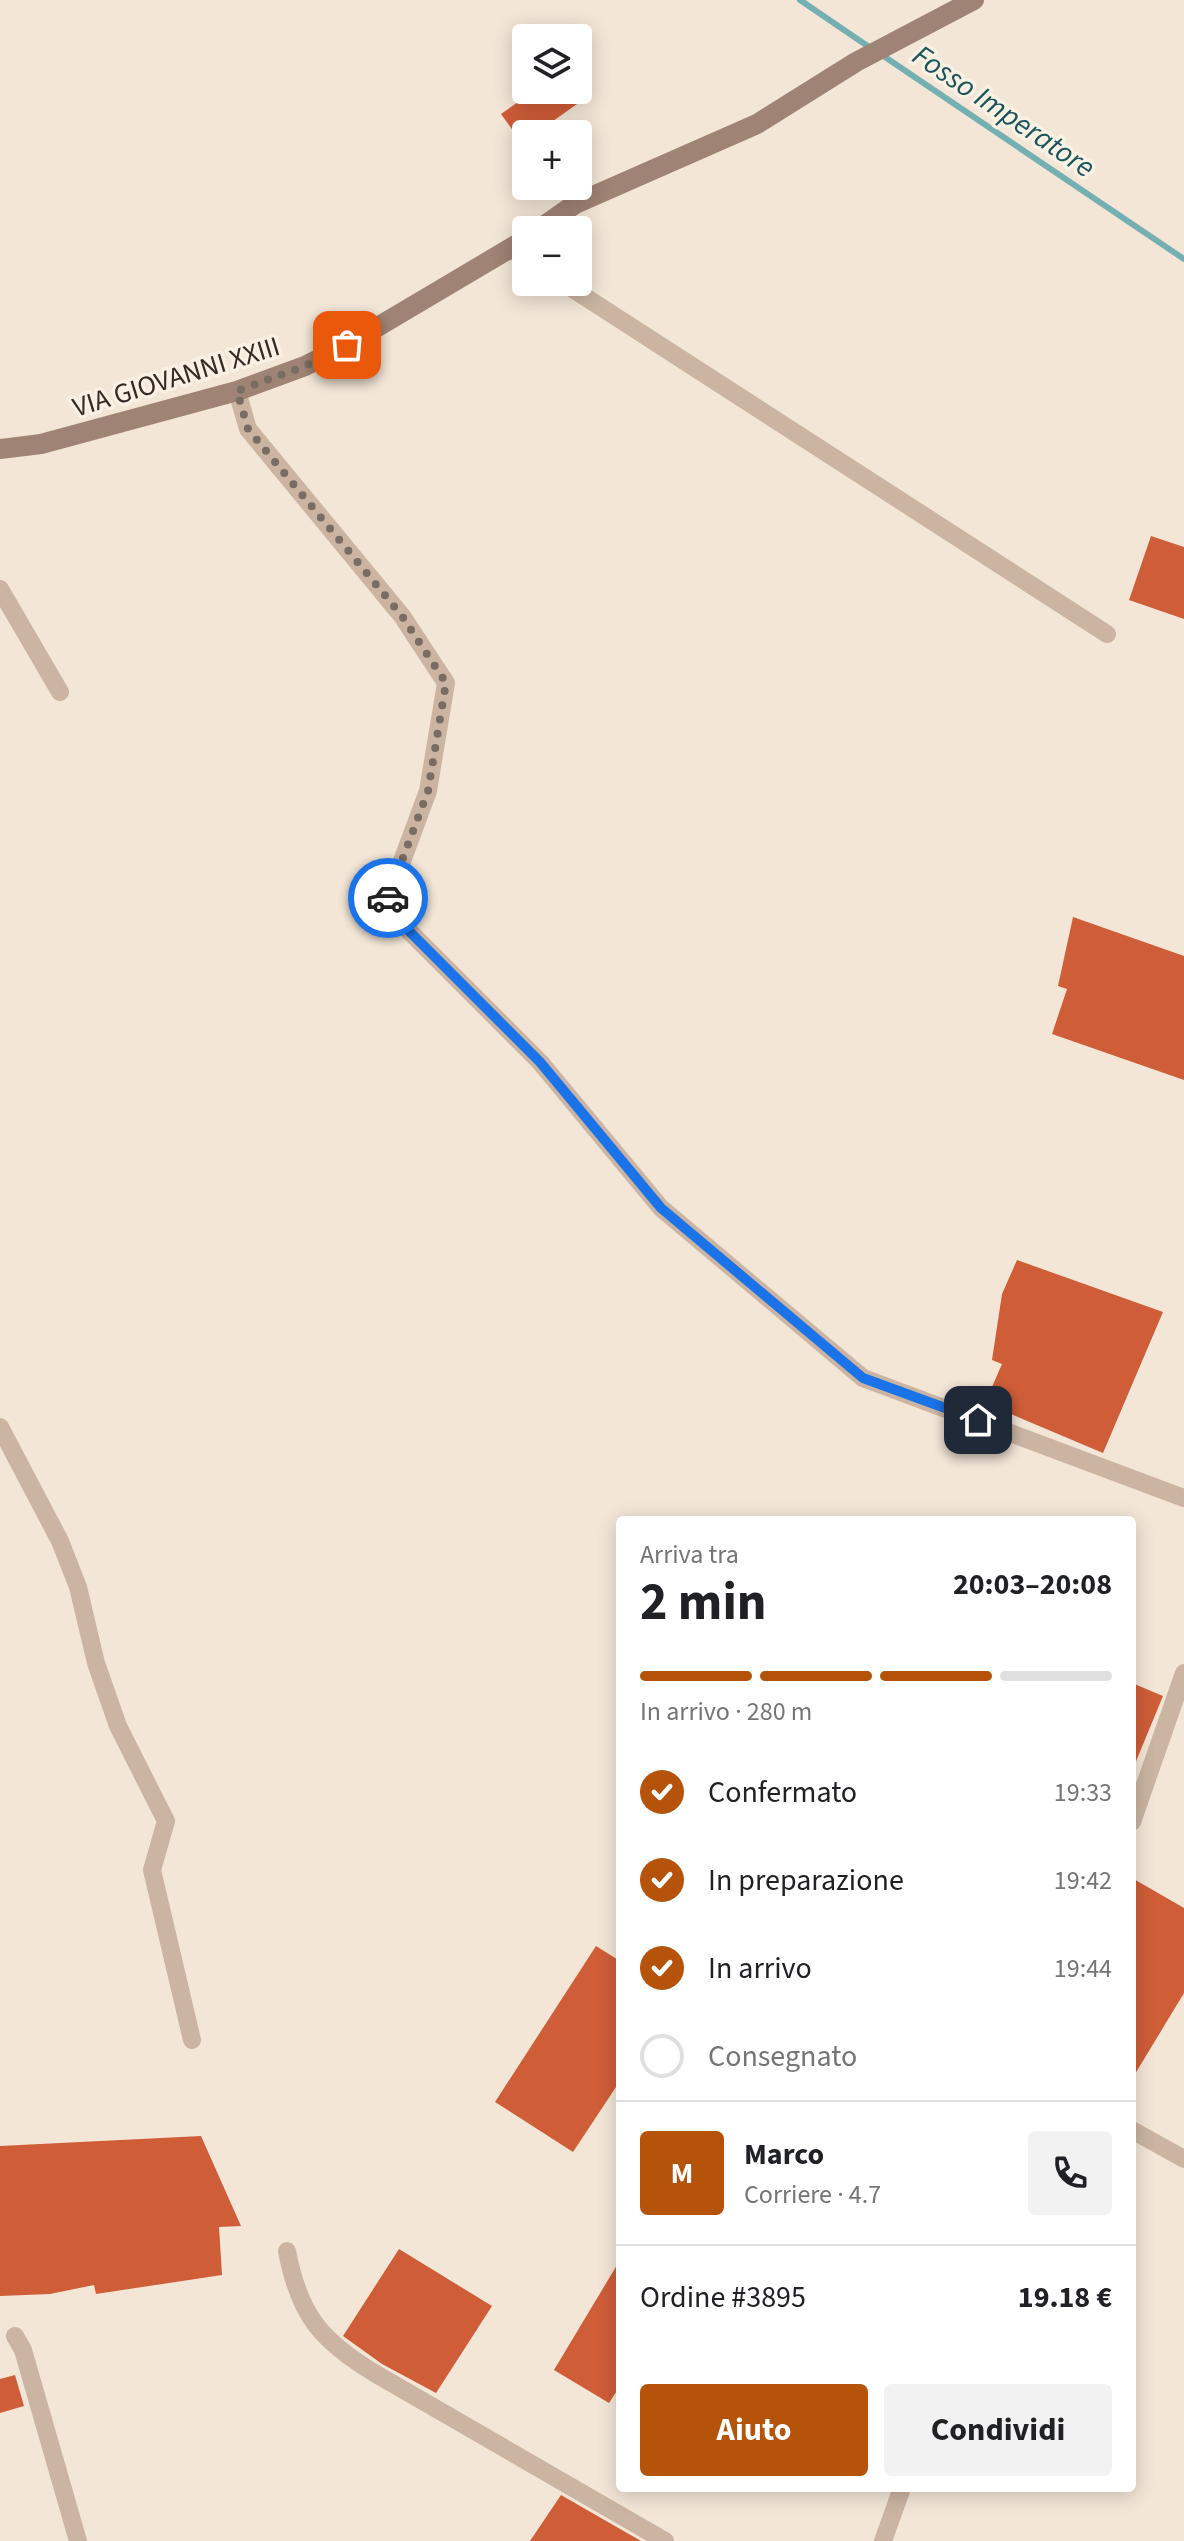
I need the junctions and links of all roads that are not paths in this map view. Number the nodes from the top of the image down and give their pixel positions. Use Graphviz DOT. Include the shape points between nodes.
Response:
graph roads {
  1 [pos="974,0"];
  2 [pos="558,216"];
  3 [pos="512,254"];
  4 [pos="584,296"];
  5 [pos="237,391"];
  6 [pos="0,449"];
  7 [pos="0,589"];
  8 [pos="1107,634"];
  9 [pos="60,692"];
  10 [pos="0,1427"];
  11 [pos="1184,1498"];
  12 [pos="1184,1673"];
  13 [pos="1136,1811"];
  14 [pos="192,2040"];
  15 [pos="1136,2132"];
  16 [pos="1184,2159"];
  17 [pos="287,2251"];
  18 [pos="15,2336"];
  19 [pos="901,2492"];
  20 [pos="78,2541"];
  21 [pos="665,2541"];
  22 [pos="883,2541"];
  1 -- 2 [label="main road" via="856,62 757,124"];
  3 -- 5 [label="main road, VIA GIOVANNI XXIII" via="305,366"];
  4 -- 8 [label="street"];
  5 -- 6 [label="main road, VIA GIOVANNI XXIII" via="41,444"];
  5 -- 11 [label="street" via="248,429 402,616 446,683 428,791 385,907 540,1062 661,1208 863,1378"];
  7 -- 9 [label="street"];
  10 -- 14 [label="street" via="60,1541 118,1726 166,1821 152,1870"];
  12 -- 13 [label="street"];
  15 -- 16 [label="street"];
  17 -- 21 [label="street" via="303,2309 342,2352"];
  18 -- 20 [label="street"];
  19 -- 22 [label="street"];
}
